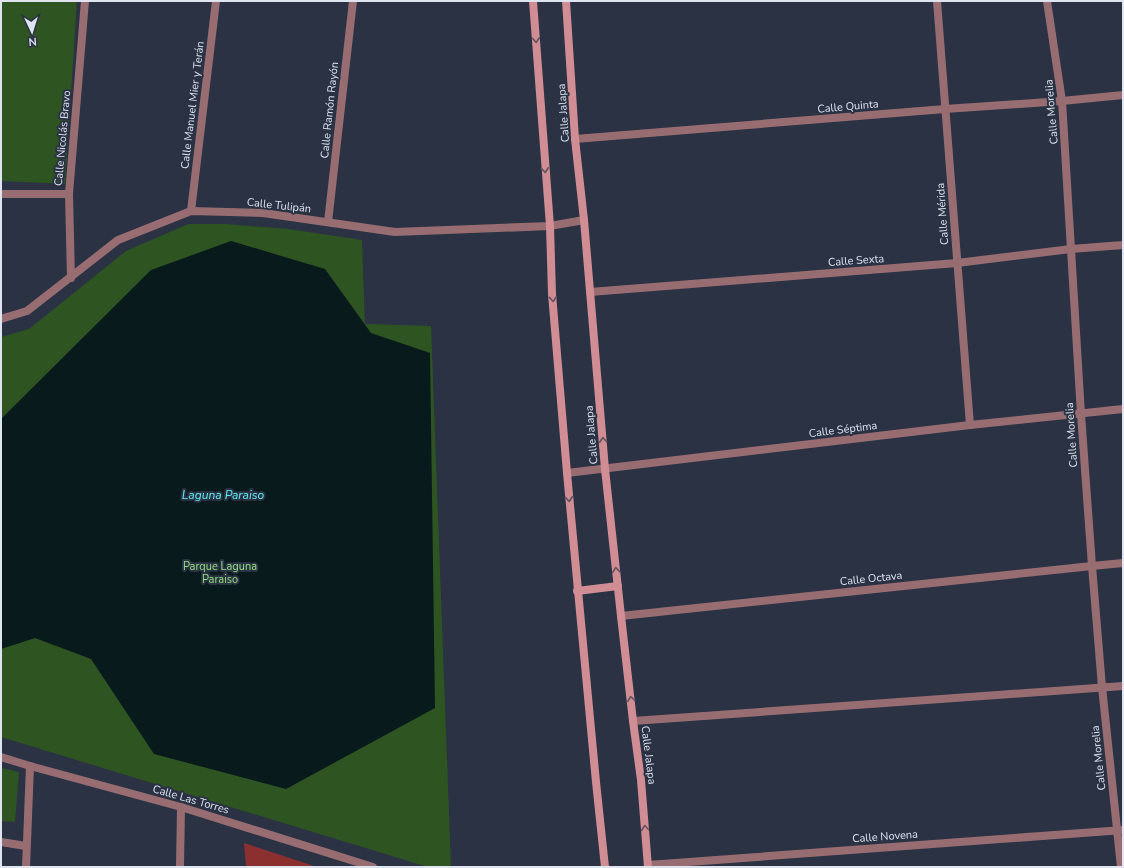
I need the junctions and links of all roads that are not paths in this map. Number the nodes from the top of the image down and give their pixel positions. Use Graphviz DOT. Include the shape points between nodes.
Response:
graph roads {
  1 [pos="85,1"];
  2 [pos="216,1"];
  3 [pos="352,1"];
  4 [pos="534,1"];
  5 [pos="566,1"];
  6 [pos="937,1"];
  7 [pos="1047,1"];
  8 [pos="1123,95"];
  9 [pos="1062,101"];
  10 [pos="945,109"];
  11 [pos="575,139"];
  12 [pos="1,194"];
  13 [pos="69,194"];
  14 [pos="191,211"];
  15 [pos="584,220"];
  16 [pos="328,222"];
  17 [pos="550,226"];
  18 [pos="1123,245"];
  19 [pos="1071,248"];
  20 [pos="957,263"];
  21 [pos="70,278"];
  22 [pos="590,292"];
  23 [pos="1,319"];
  24 [pos="1123,409"];
  25 [pos="1081,414"];
  26 [pos="970,425"];
  27 [pos="605,469"];
  28 [pos="567,473"];
  29 [pos="1123,563"];
  30 [pos="1092,566"];
  31 [pos="618,586"];
  32 [pos="577,591"];
  33 [pos="621,616"];
  34 [pos="1123,686"];
  35 [pos="1102,687"];
  36 [pos="633,721"];
  37 [pos="1,757"];
  38 [pos="30,766"];
  39 [pos="180,807"];
  40 [pos="1120,830"];
  41 [pos="1,842"];
  42 [pos="26,846"];
  43 [pos="648,866"];
  44 [pos="26,867"];
  45 [pos="180,867"];
  46 [pos="373,867"];
  47 [pos="605,867"];
  48 [pos="1120,867"];
  1 -- 13 [label="street, Calle Nicolás Bravo"];
  2 -- 14 [label="street, Calle Manuel Mier y Terán"];
  3 -- 16 [label="street, Calle Ramón Rayón"];
  4 -- 17 [label="street, Calle Jalapa, one-way"];
  5 -- 11 [label="street, Calle Jalapa"];
  6 -- 10 [label="street, Calle Mérida"];
  7 -- 9 [label="street, Calle Morelia"];
  8 -- 9 [label="street, Calle Quinta"];
  9 -- 10 [label="street, Calle Quinta"];
  9 -- 19 [label="street, Calle Morelia"];
  10 -- 11 [label="street, Calle Quinta"];
  10 -- 20 [label="street, Calle Mérida"];
  11 -- 15 [label="street, Calle Jalapa"];
  12 -- 13 [label="street"];
  13 -- 21 [label="street, Calle Nicolás Bravo"];
  14 -- 16 [label="street, Calle Tulipán" via="264,213"];
  14 -- 21 [label="street, Calle Tulipán" via="118,240"];
  15 -- 17 [label="street, Calle Tulipán"];
  15 -- 22 [label="street, Calle Jalapa"];
  16 -- 17 [label="street, Calle Tulipán" via="395,232"];
  17 -- 28 [label="street, Calle Jalapa, one-way" via="552,294"];
  18 -- 19 [label="street, Calle Sexta"];
  19 -- 20 [label="street, Calle Sexta"];
  19 -- 25 [label="street, Calle Morelia"];
  20 -- 22 [label="street, Calle Sexta"];
  20 -- 26 [label="street, Calle Mérida"];
  21 -- 23 [label="street, Calle Tulipán" via="27,311"];
  27 -- 22 [label="street, Calle Jalapa, one-way"];
  24 -- 25 [label="street, Calle Séptima"];
  25 -- 26 [label="street, Calle Séptima"];
  25 -- 30 [label="street, Calle Morelia"];
  26 -- 27 [label="street, Calle Séptima"];
  27 -- 28 [label="street, Calle Séptima"];
  31 -- 27 [label="street, Calle Jalapa, one-way"];
  28 -- 32 [label="street, Calle Jalapa, one-way"];
  29 -- 30 [label="street, Calle Octava"];
  30 -- 33 [label="street, Calle Octava"];
  30 -- 35 [label="street, Calle Morelia"];
  31 -- 32 [label="street"];
  31 -- 33 [label="street, Calle Jalapa"];
  32 -- 47 [label="street, Calle Jalapa"];
  36 -- 33 [label="street, Calle Jalapa, one-way"];
  34 -- 35 [label="street"];
  35 -- 36 [label="street"];
  35 -- 40 [label="street, Calle Morelia"];
  43 -- 36 [label="street, Calle Jalapa, one-way"];
  37 -- 38 [label="street, Calle Las Torres"];
  38 -- 39 [label="street, Calle Las Torres"];
  38 -- 42 [label="street"];
  39 -- 45 [label="street"];
  39 -- 46 [label="street, Calle Las Torres"];
  40 -- 43 [label="street, Calle Novena"];
  40 -- 48 [label="street, Calle Morelia"];
  41 -- 42 [label="street"];
  42 -- 44 [label="street"];
}
